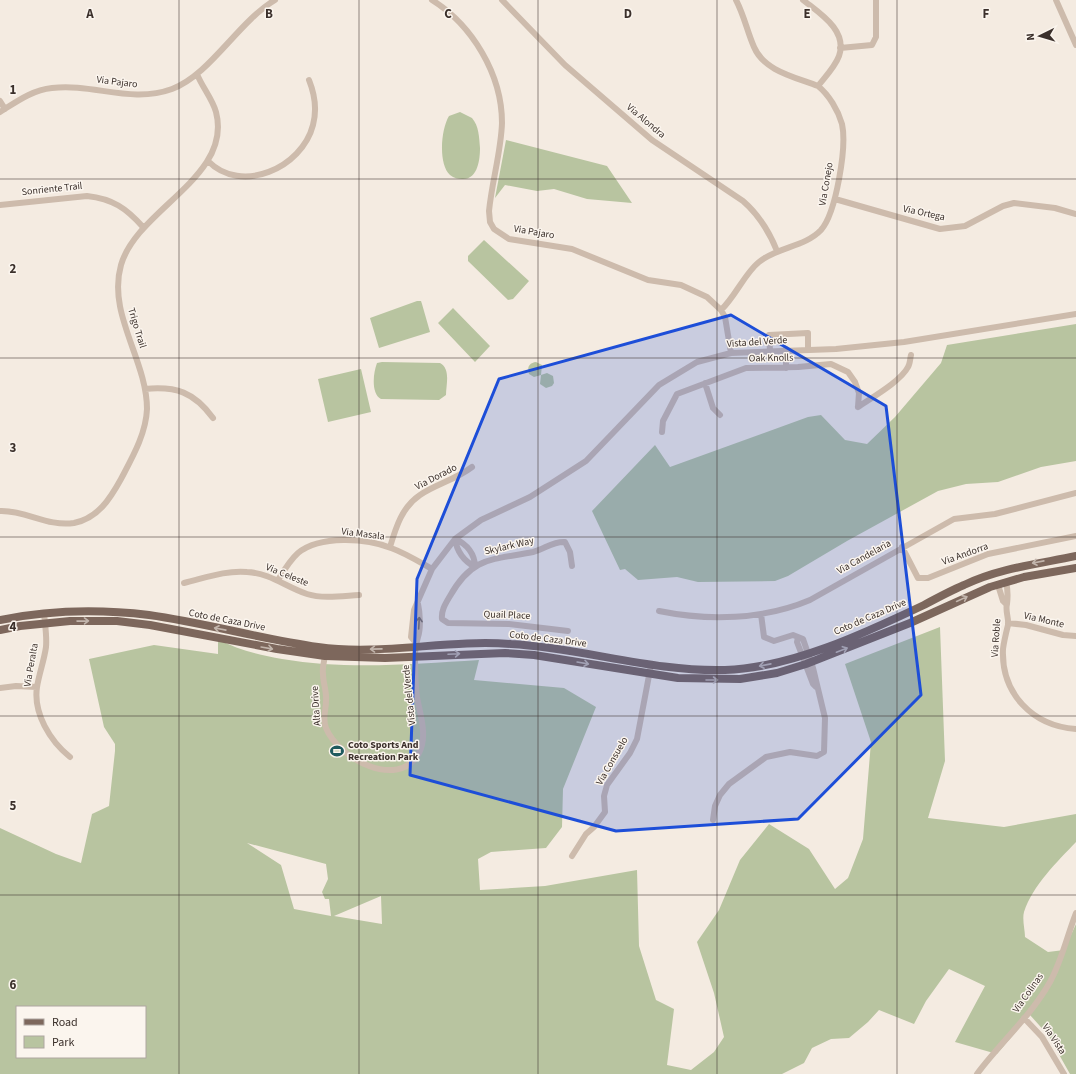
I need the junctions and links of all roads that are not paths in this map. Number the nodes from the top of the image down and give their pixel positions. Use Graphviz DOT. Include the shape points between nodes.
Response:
graph roads {
  1 [pos="432,0"];
  2 [pos="502,0"];
  3 [pos="736,0"];
  4 [pos="802,0"];
  5 [pos="876,0"];
  6 [pos="1056,0"];
  7 [pos="272,1"];
  8 [pos="1076,46"];
  9 [pos="840,48"];
  10 [pos="197,74"];
  11 [pos="310,80"];
  12 [pos="818,86"];
  13 [pos="0,101"];
  14 [pos="2,110"];
  15 [pos="208,161"];
  16 [pos="835,199"];
  17 [pos="0,205"];
  18 [pos="1076,214"];
  19 [pos="143,227"];
  20 [pos="777,251"];
  21 [pos="722,310"];
  22 [pos="1076,314"];
  23 [pos="786,349"];
  24 [pos="808,349"];
  25 [pos="770,350"];
  26 [pos="732,353"];
  27 [pos="911,355"];
  28 [pos="786,368"];
  29 [pos="705,383"];
  30 [pos="145,390"];
  31 [pos="720,415"];
  32 [pos="213,418"];
  33 [pos="662,432"];
  34 [pos="472,467"];
  35 [pos="1076,493"];
  36 [pos="0,511"];
  37 [pos="1076,536"];
  38 [pos="455,540"];
  39 [pos="390,547"];
  40 [pos="902,547"];
  41 [pos="1076,556"];
  42 [pos="572,566"];
  43 [pos="475,567"];
  44 [pos="1076,568"];
  45 [pos="432,569"];
  46 [pos="278,580"];
  47 [pos="184,583"];
  48 [pos="1002,584"];
  49 [pos="359,595"];
  50 [pos="659,611"];
  51 [pos="44,613"];
  52 [pos="761,614"];
  53 [pos="0,620"];
  54 [pos="444,622"];
  55 [pos="45,623"];
  56 [pos="1008,623"];
  57 [pos="0,630"];
  58 [pos="568,631"];
  59 [pos="1076,636"];
  60 [pos="415,645"];
  61 [pos="806,654"];
  62 [pos="325,656"];
  63 [pos="415,656"];
  64 [pos="808,663"];
  65 [pos="651,665"];
  66 [pos="649,675"];
  67 [pos="37,687"];
  68 [pos="0,688"];
  69 [pos="1076,729"];
  70 [pos="70,757"];
  71 [pos="386,771"];
  72 [pos="713,820"];
  73 [pos="572,856"];
  74 [pos="1076,913"];
  75 [pos="1024,1018"];
  76 [pos="977,1074"];
  77 [pos="1064,1074"];
  1 -- 21 [label="street, Via Pajaro" via="468,32 482,52 495,84 502,123 489,211 494,229 509,239 572,249 648,280 681,285 707,296"];
  2 -- 20 [label="street, Via Alondra" via="565,65 652,140 743,200 766,228"];
  3 -- 12 [label="street" via="742,10 754,48 761,59 768,66"];
  4 -- 9 [label="street" via="830,22 836,31"];
  5 -- 9 [label="street" via="876,37 872,45"];
  6 -- 8 [label="street"];
  7 -- 10 [label="street, Via Pajaro" via="245,24"];
  9 -- 12 [label="street" via="835,64"];
  10 -- 14 [label="street, Via Pajaro" via="173,89 145,95 71,87 50,88 20,98"];
  10 -- 15 [label="street, Trigo Trail" via="216,113 215,139"];
  11 -- 15 [label="street" via="315,102 313,126 307,141 289,161 268,172 252,176 219,170"];
  12 -- 16 [label="street, Via Conejo" via="834,106 842,124 842,151"];
  13 -- 14 [label="street"];
  15 -- 19 [label="street, Trigo Trail"];
  16 -- 18 [label="street, Via Ortega" via="940,229 965,226 1014,203 1055,208"];
  16 -- 20 [label="street, Via Conejo" via="830,216 820,231 810,238"];
  17 -- 19 [label="street, Sonriente Trail" via="87,196 101,198 123,207"];
  19 -- 30 [label="street, Trigo Trail" via="124,254 118,278 118,292"];
  20 -- 21 [label="street, Via Conejo" via="758,262"];
  21 -- 26 [label="street, Via Pajaro"];
  22 -- 24 [label="street, Vista del Verde" via="904,342 836,349"];
  23 -- 24 [label="street, Vista del Verde"];
  23 -- 25 [label="street, Vista del Verde"];
  23 -- 28 [label="street"];
  24 -- 25 [label="street" via="808,333 769,335"];
  25 -- 26 [label="street, Vista del Verde"];
  26 -- 38 [label="street, Vista del Verde" via="697,362 659,385 586,461 530,497 481,520"];
  27 -- 28 [label="street, Oak Knolls" via="904,373 879,394 858,407 859,393 855,382 848,372 839,367 831,364"];
  28 -- 29 [label="street, Oak Knolls" via="746,368"];
  29 -- 31 [label="street" via="713,408"];
  29 -- 33 [label="street, Oak Knolls" via="678,394 663,421"];
  30 -- 32 [label="street" via="161,388 186,393 198,399"];
  30 -- 36 [label="street, Trigo Trail" via="146,417 140,440 114,492 99,511 84,520 54,524 13,512"];
  34 -- 39 [label="street, Via Dorado" via="459,477 421,494 407,506 400,517"];
  35 -- 40 [label="street, Via Candelaria" via="995,514 954,519"];
  37 -- 40 [label="street, Via Andorra" via="988,554 928,578 918,578"];
  38 -- 43 [label="street" via="463,542 475,558"];
  38 -- 45 [label="street, Vista del Verde"];
  39 -- 45 [label="street, Via Masala"];
  39 -- 46 [label="street, Via Masala" via="348,541 318,543 298,553"];
  40 -- 52 [label="street, Via Candelaria" via="810,600"];
  41 -- 61 [label="main road, Coto de Caza Drive, one-way" via="1026,564 982,577 851,637"];
  42 -- 43 [label="street, Skylark Way" via="565,542 557,542 535,551 496,557"];
  43 -- 54 [label="street, Skylark Way" via="456,585 443,609"];
  44 -- 48 [label="main road, Coto de Caza Drive" via="1024,577"];
  45 -- 60 [label="street, Vista del Verde" via="418,604 420,612"];
  46 -- 47 [label="street, Via Celeste" via="233,571"];
  46 -- 49 [label="street, Via Celeste" via="307,594"];
  48 -- 56 [label="street, Via Roble"];
  64 -- 48 [label="main road, Coto de Caza Drive, one-way"];
  50 -- 52 [label="street, Via Candelaria" via="682,616 708,617"];
  51 -- 53 [label="main road, Coto de Caza Drive"];
  51 -- 55 [label="street, Via Peralta"];
  60 -- 51 [label="main road, Coto de Caza Drive, one-way" via="375,649 335,648 286,642 150,615"];
  52 -- 61 [label="street" via="764,637 774,641 793,634 803,639"];
  54 -- 58 [label="street, Quail Place" via="516,624"];
  55 -- 57 [label="main road, Coto de Caza Drive"];
  55 -- 62 [label="main road, Coto de Caza Drive, one-way" via="96,620 150,625"];
  55 -- 67 [label="street, Via Peralta" via="46,649"];
  56 -- 59 [label="street, Via Monte" via="1026,624 1063,635"];
  56 -- 69 [label="street, Via Roble" via="1003,650 1004,665 1012,691 1025,707 1041,720 1059,727"];
  60 -- 63 [label="street, Vista del Verde"];
  60 -- 65 [label="main road, Coto de Caza Drive" via="510,643"];
  61 -- 64 [label="street"];
  61 -- 65 [label="main road, Coto de Caza Drive, one-way" via="759,666 729,670 692,670"];
  62 -- 63 [label="main road, Coto de Caza Drive"];
  62 -- 71 [label="street, Alta Drive" via="323,674 327,700 324,712 326,727 352,757 372,769"];
  63 -- 66 [label="main road, Coto de Caza Drive, one-way" via="534,655"];
  63 -- 71 [label="street, Vista del Verde" via="417,696 423,729 422,744 413,761 401,768"];
  66 -- 64 [label="main road, Coto de Caza Drive, one-way" via="703,680 740,679 777,673"];
  64 -- 72 [label="street" via="825,718 824,752 817,756 790,752 766,757 729,784 715,806"];
  65 -- 66 [label="street, Via Consuelo"];
  66 -- 73 [label="street, Via Consuelo" via="637,738 608,785 604,796 605,812"];
  67 -- 68 [label="street"];
  67 -- 70 [label="street, Via Peralta" via="37,702 42,720"];
  74 -- 75 [label="street, Via Colinas" via="1059,963 1049,983"];
  75 -- 76 [label="street, Via Colinas"];
  75 -- 77 [label="street, Via Vista" via="1042,1037"];
}
